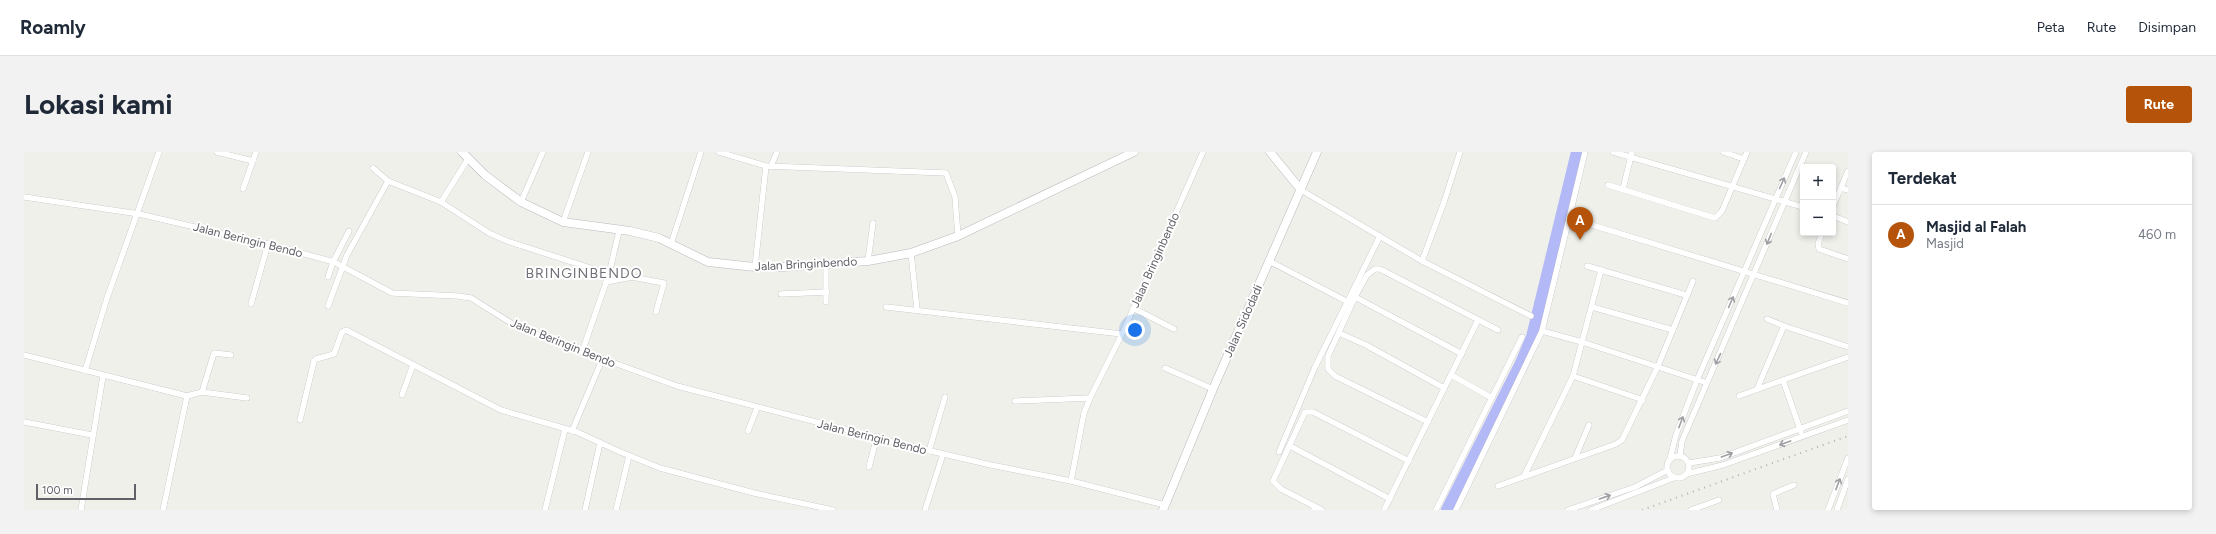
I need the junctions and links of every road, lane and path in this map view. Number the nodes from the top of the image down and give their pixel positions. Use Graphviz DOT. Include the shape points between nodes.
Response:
graph roads {
  1 [pos="159,152"];
  2 [pos="217,152"];
  3 [pos="256,152"];
  4 [pos="462,152"];
  5 [pos="543,152"];
  6 [pos="588,152"];
  7 [pos="701,152"];
  8 [pos="719,152"];
  9 [pos="777,152"];
  10 [pos="1134,152"];
  11 [pos="1203,152"];
  12 [pos="1270,152"];
  13 [pos="1317,152"];
  14 [pos="1460,152"];
  15 [pos="1585,152"];
  16 [pos="1613,152"];
  17 [pos="1723,152"];
  18 [pos="1747,152"];
  19 [pos="1796,152"];
  20 [pos="1806,152"];
  21 [pos="1632,155"];
  22 [pos="468,159"];
  23 [pos="1744,159"];
  24 [pos="253,161"];
  25 [pos="769,166"];
  26 [pos="373,168"];
  27 [pos="1848,170"];
  28 [pos="388,181"];
  29 [pos="1608,185"];
  30 [pos="1732,187"];
  31 [pos="1841,188"];
  32 [pos="243,189"];
  33 [pos="1623,189"];
  34 [pos="1301,190"];
  35 [pos="1848,190"];
  36 [pos="24,197"];
  37 [pos="1775,199"];
  38 [pos="1836,200"];
  39 [pos="1784,201"];
  40 [pos="441,202"];
  41 [pos="521,202"];
  42 [pos="1800,206"];
  43 [pos="138,214"];
  44 [pos="1836,217"];
  45 [pos="1569,218"];
  46 [pos="563,222"];
  47 [pos="1848,222"];
  48 [pos="872,223"];
  49 [pos="349,231"];
  50 [pos="619,231"];
  51 [pos="958,236"];
  52 [pos="1380,236"];
  53 [pos="1821,236"];
  54 [pos="268,244"];
  55 [pos="671,244"];
  56 [pos="911,253"];
  57 [pos="1848,258"];
  58 [pos="868,261"];
  59 [pos="1270,261"];
  60 [pos="333,262"];
  61 [pos="1422,262"];
  62 [pos="826,264"];
  63 [pos="343,266"];
  64 [pos="1587,266"];
  65 [pos="755,267"];
  66 [pos="1600,270"];
  67 [pos="1744,272"];
  68 [pos="609,274"];
  69 [pos="1754,276"];
  70 [pos="328,277"];
  71 [pos="1693,281"];
  72 [pos="606,282"];
  73 [pos="827,292"];
  74 [pos="781,294"];
  75 [pos="1686,295"];
  76 [pos="1355,297"];
  77 [pos="1346,301"];
  78 [pos="826,302"];
  79 [pos="1848,303"];
  80 [pos="250,304"];
  81 [pos="328,306"];
  82 [pos="886,307"];
  83 [pos="1592,307"];
  84 [pos="1133,308"];
  85 [pos="917,309"];
  86 [pos="656,312"];
  87 [pos="1531,316"];
  88 [pos="1767,319"];
  89 [pos="1478,320"];
  90 [pos="1784,326"];
  91 [pos="1174,330"];
  92 [pos="1498,330"];
  93 [pos="1673,330"];
  94 [pos="1542,332"];
  95 [pos="1339,333"];
  96 [pos="1122,334"];
  97 [pos="1522,337"];
  98 [pos="1582,342"];
  99 [pos="1848,347"];
  100 [pos="582,352"];
  101 [pos="1462,354"];
  102 [pos="24,355"];
  103 [pos="231,356"];
  104 [pos="1848,357"];
  105 [pos="602,360"];
  106 [pos="413,365"];
  107 [pos="1658,366"];
  108 [pos="1165,368"];
  109 [pos="85,370"];
  110 [pos="1451,375"];
  111 [pos="103,376"];
  112 [pos="1573,376"];
  113 [pos="1697,380"];
  114 [pos="1783,380"];
  115 [pos="1706,383"];
  116 [pos="1444,388"];
  117 [pos="1213,389"];
  118 [pos="1757,389"];
  119 [pos="202,392"];
  120 [pos="402,394"];
  121 [pos="186,396"];
  122 [pos="1739,396"];
  123 [pos="945,397"];
  124 [pos="247,398"];
  125 [pos="1090,398"];
  126 [pos="1492,398"];
  127 [pos="1643,400"];
  128 [pos="1015,401"];
  129 [pos="757,408"];
  130 [pos="1848,411"];
  131 [pos="300,420"];
  132 [pos="1848,420"];
  133 [pos="24,422"];
  134 [pos="1428,422"];
  135 [pos="1589,425"];
  136 [pos="565,429"];
  137 [pos="1799,429"];
  138 [pos="572,431"];
  139 [pos="748,431"];
  140 [pos="92,435"];
  141 [pos="877,436"];
  142 [pos="1802,436"];
  143 [pos="600,443"];
  144 [pos="1290,446"];
  145 [pos="929,451"];
  146 [pos="1279,452"];
  147 [pos="1186,453"];
  148 [pos="943,454"];
  149 [pos="629,456"];
  150 [pos="1680,456"];
  151 [pos="1575,458"];
  152 [pos="1848,458"];
  153 [pos="1670,459"];
  154 [pos="1409,461"];
  155 [pos="1688,463"];
  156 [pos="869,466"];
  157 [pos="1668,470"];
  158 [pos="1686,474"];
  159 [pos="1524,476"];
  160 [pos="1676,477"];
  161 [pos="1848,480"];
  162 [pos="1071,481"];
  163 [pos="1794,485"];
  164 [pos="1498,486"];
  165 [pos="1390,498"];
  166 [pos="1719,500"];
  167 [pos="808,507"];
  168 [pos="1164,508"];
  169 [pos="1314,508"];
  170 [pos="81,510"];
  171 [pos="163,510"];
  172 [pos="545,510"];
  173 [pos="585,510"];
  174 [pos="616,510"];
  175 [pos="834,510"];
  176 [pos="925,510"];
  177 [pos="1322,510"];
  178 [pos="1384,510"];
  179 [pos="1436,510"];
  180 [pos="1456,510"];
  181 [pos="1568,510"];
  182 [pos="1591,510"];
  183 [pos="1691,510"];
  184 [pos="1777,510"];
  185 [pos="1828,510"];
  186 [pos="1837,510"];
  1 -- 43 [label="street"];
  2 -- 24 [label="street"];
  3 -- 24 [label="street"];
  4 -- 22 [label="street, Jalan Bringinbendo"];
  5 -- 41 [label="street"];
  6 -- 46 [label="street"];
  7 -- 55 [label="street"];
  8 -- 25 [label="street"];
  9 -- 25 [label="street"];
  10 -- 51 [label="street, Jalan Bringinbendo"];
  11 -- 84 [label="street, Jalan Bringinbendo"];
  12 -- 34 [label="street"];
  13 -- 34 [label="street, Jalan Sidodadi"];
  14 -- 61 [label="street"];
  15 -- 45 [label="street"];
  16 -- 21 [label="street"];
  17 -- 23 [label="street"];
  18 -- 23 [label="street"];
  37 -- 19 [label="street, one-way"];
  20 -- 39 [label="street"];
  21 -- 30 [label="street"];
  21 -- 33 [label="street"];
  22 -- 40 [label="street"];
  22 -- 41 [label="street, Jalan Bringinbendo"];
  23 -- 30 [label="street"];
  24 -- 32 [label="street"];
  25 -- 51 [label="street" via="946,173 955,197"];
  25 -- 65 [label="street"];
  26 -- 28 [label="street"];
  27 -- 31 [label="street"];
  28 -- 40 [label="street"];
  28 -- 63 [label="street"];
  29 -- 33 [label="street"];
  30 -- 33 [label="street" via="1722,211 1715,218"];
  30 -- 37 [label="street"];
  31 -- 35 [label="street"];
  31 -- 38 [label="street"];
  34 -- 52 [label="street"];
  34 -- 59 [label="street, Jalan Sidodadi"];
  36 -- 43 [label="street, Jalan Beringin Bendo"];
  37 -- 39 [label="street"];
  37 -- 67 [label="street"];
  39 -- 42 [label="street"];
  39 -- 69 [label="street, one-way"];
  40 -- 68 [label="street" via="507,242"];
  41 -- 46 [label="street, Jalan Bringinbendo"];
  43 -- 54 [label="street, Jalan Beringin Bendo"];
  43 -- 109 [label="street" via="107,298"];
  44 -- 47 [label="street"];
  45 -- 67 [label="street"];
  45 -- 94 [label="street"];
  46 -- 50 [label="street, Jalan Bringinbendo"];
  48 -- 58 [label="street"];
  49 -- 60 [label="street"];
  50 -- 55 [label="street, Jalan Bringinbendo" via="644,234"];
  50 -- 68 [label="street"];
  51 -- 56 [label="street, Jalan Bringinbendo"];
  52 -- 61 [label="street"];
  52 -- 77 [label="street"];
  53 -- 57 [label="street" via="1818,244 1820,250"];
  54 -- 60 [label="street, Jalan Beringin Bendo"];
  54 -- 80 [label="street"];
  55 -- 65 [label="street, Jalan Bringinbendo" via="708,262"];
  56 -- 58 [label="street, Jalan Bringinbendo"];
  56 -- 85 [label="street"];
  58 -- 62 [label="street, Jalan Bringinbendo"];
  59 -- 77 [label="street"];
  59 -- 117 [label="street, Jalan Sidodadi"];
  60 -- 63 [label="street, Jalan Beringin Bendo"];
  60 -- 70 [label="street"];
  61 -- 87 [label="street"];
  62 -- 65 [label="street, Jalan Bringinbendo"];
  62 -- 73 [label="street"];
  63 -- 81 [label="street"];
  63 -- 100 [label="street, Jalan Beringin Bendo" via="392,293 472,298 519,328"];
  64 -- 66 [label="street"];
  66 -- 75 [label="street"];
  66 -- 83 [label="street"];
  67 -- 69 [label="street"];
  113 -- 67 [label="street, one-way"];
  68 -- 72 [label="street"];
  69 -- 79 [label="street"];
  69 -- 115 [label="street, one-way"];
  71 -- 75 [label="street"];
  72 -- 86 [label="street" via="632,277 664,283"];
  72 -- 100 [label="street"];
  73 -- 74 [label="street"];
  73 -- 78 [label="street"];
  75 -- 93 [label="street"];
  76 -- 89 [label="street" via="1367,275 1375,269 1380,269"];
  76 -- 95 [label="street"];
  76 -- 101 [label="street"];
  77 -- 146 [label="street" via="1314,367"];
  82 -- 85 [label="street"];
  83 -- 93 [label="street"];
  83 -- 98 [label="street"];
  84 -- 91 [label="street"];
  84 -- 96 [label="street, Jalan Bringinbendo"];
  85 -- 96 [label="street"];
  88 -- 90 [label="street"];
  89 -- 92 [label="street"];
  89 -- 101 [label="street"];
  90 -- 99 [label="street"];
  90 -- 118 [label="street"];
  93 -- 107 [label="street"];
  94 -- 98 [label="street"];
  94 -- 180 [label="street"];
  95 -- 116 [label="street"];
  95 -- 134 [label="street" via="1328,356 1327,366 1330,371"];
  96 -- 125 [label="street, Jalan Bringinbendo"];
  97 -- 126 [label="street"];
  98 -- 107 [label="street"];
  98 -- 112 [label="street"];
  100 -- 105 [label="street, Jalan Beringin Bendo"];
  101 -- 110 [label="street"];
  102 -- 109 [label="street"];
  103 -- 119 [label="street" via="214,353"];
  104 -- 114 [label="street"];
  105 -- 129 [label="street, Jalan Beringin Bendo" via="677,386"];
  105 -- 138 [label="street"];
  106 -- 120 [label="street"];
  106 -- 131 [label="street" via="344,331 334,354 316,359 314,362"];
  106 -- 136 [label="street" via="501,410"];
  107 -- 113 [label="street"];
  107 -- 127 [label="street"];
  108 -- 117 [label="street"];
  109 -- 111 [label="street"];
  110 -- 116 [label="street"];
  110 -- 126 [label="street"];
  111 -- 121 [label="street"];
  111 -- 140 [label="street"];
  112 -- 127 [label="street"];
  112 -- 159 [label="street"];
  113 -- 115 [label="street"];
  153 -- 113 [label="street, one-way" via="1676,435"];
  114 -- 118 [label="street"];
  114 -- 137 [label="street"];
  115 -- 150 [label="street" via="1682,441"];
  116 -- 134 [label="street"];
  117 -- 147 [label="street, Jalan Sidodadi"];
  118 -- 122 [label="street"];
  119 -- 121 [label="street"];
  119 -- 124 [label="street"];
  121 -- 171 [label="street"];
  123 -- 145 [label="street"];
  125 -- 128 [label="street"];
  125 -- 162 [label="street, Jalan Bringinbendo" via="1084,414"];
  126 -- 179 [label="street"];
  127 -- 151 [label="street" via="1622,440"];
  129 -- 139 [label="street"];
  129 -- 141 [label="street, Jalan Beringin Bendo"];
  130 -- 137 [label="street"];
  132 -- 142 [label="street"];
  133 -- 140 [label="street"];
  134 -- 154 [label="street"];
  135 -- 151 [label="street"];
  136 -- 138 [label="street"];
  136 -- 172 [label="street"];
  137 -- 142 [label="street"];
  155 -- 137 [label="street, one-way" via="1720,458"];
  138 -- 143 [label="street"];
  140 -- 170 [label="street"];
  141 -- 145 [label="street, Jalan Beringin Bendo"];
  141 -- 156 [label="street"];
  142 -- 158 [label="street, one-way" via="1723,466"];
  143 -- 149 [label="street"];
  143 -- 173 [label="street"];
  144 -- 154 [label="street" via="1303,415 1308,411"];
  144 -- 165 [label="street"];
  144 -- 169 [label="street" via="1274,477 1274,484"];
  145 -- 148 [label="street, Jalan Beringin Bendo"];
  147 -- 168 [label="street, Jalan Beringin Bendo"];
  148 -- 162 [label="street, Jalan Beringin Bendo"];
  148 -- 176 [label="street, Jalan Beringin Bendo"];
  149 -- 167 [label="street" via="673,472"];
  149 -- 174 [label="street"];
  150 -- 153 [label="street"];
  150 -- 155 [label="street"];
  151 -- 159 [label="street"];
  185 -- 152 [label="street, one-way"];
  153 -- 157 [label="street"];
  154 -- 165 [label="street"];
  155 -- 158 [label="street"];
  157 -- 160 [label="street"];
  181 -- 157 [label="street, one-way" via="1636,486"];
  158 -- 160 [label="street"];
  159 -- 164 [label="street"];
  160 -- 182 [label="street"];
  161 -- 186 [label="street"];
  162 -- 168 [label="street, Jalan Beringin Bendo"];
  163 -- 184 [label="street" via="1773,494"];
  165 -- 178 [label="street"];
  166 -- 183 [label="street"];
  167 -- 175 [label="street"];
  169 -- 177 [label="street"];
}
